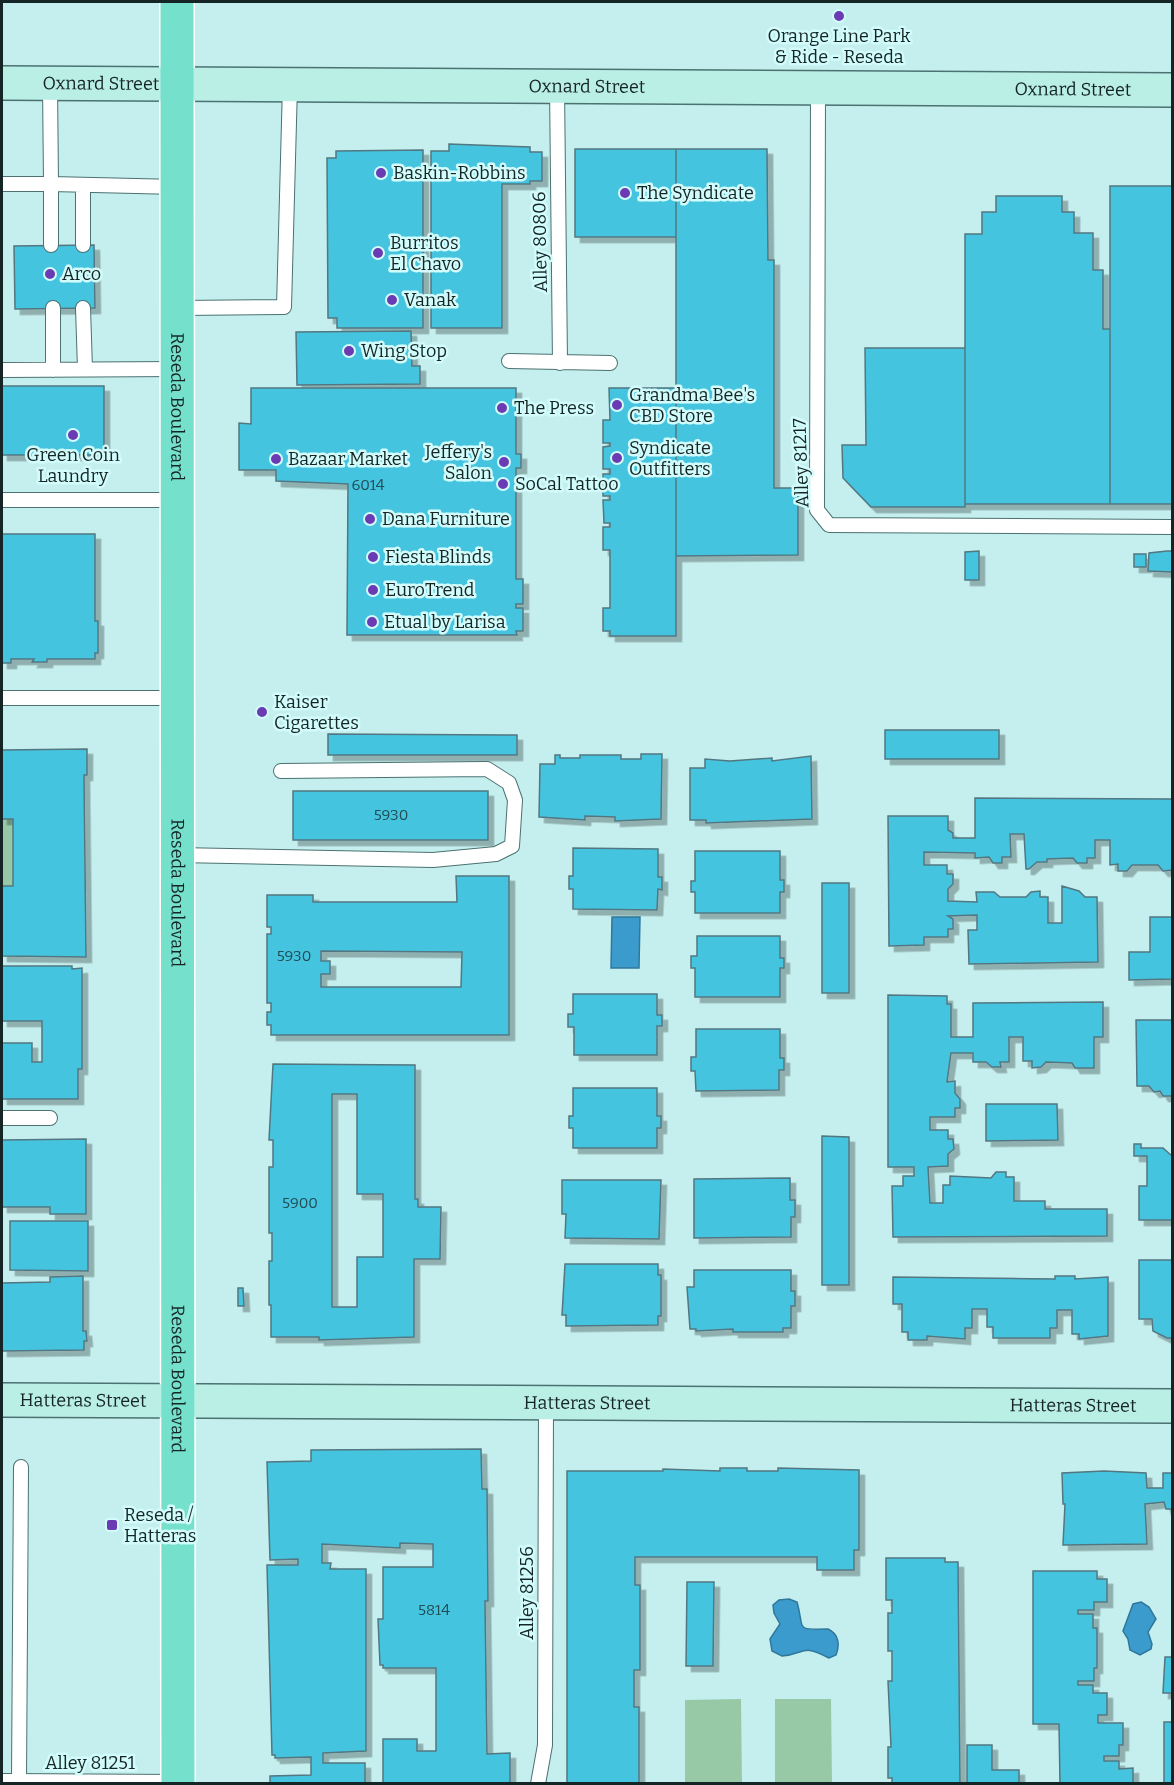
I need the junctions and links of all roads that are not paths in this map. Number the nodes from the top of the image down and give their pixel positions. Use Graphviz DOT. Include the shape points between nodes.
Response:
graph roads {
  1 [pos="177,2"];
  2 [pos="2,83"];
  3 [pos="50,83"];
  4 [pos="178,83"];
  5 [pos="290,84"];
  6 [pos="557,86"];
  7 [pos="818,88"];
  8 [pos="1173,90"];
  9 [pos="2,184"];
  10 [pos="51,184"];
  11 [pos="83,185"];
  12 [pos="178,187"];
  13 [pos="51,245"];
  14 [pos="83,245"];
  15 [pos="53,308"];
  16 [pos="83,308"];
  17 [pos="178,308"];
  18 [pos="509,362"];
  19 [pos="560,363"];
  20 [pos="610,363"];
  21 [pos="85,369"];
  22 [pos="178,369"];
  23 [pos="2,370"];
  24 [pos="54,370"];
  25 [pos="2,500"];
  26 [pos="178,500"];
  27 [pos="1173,526"];
  28 [pos="2,698"];
  29 [pos="178,698"];
  30 [pos="281,771"];
  31 [pos="177,855"];
  32 [pos="2,1118"];
  33 [pos="50,1118"];
  34 [pos="2,1400"];
  35 [pos="178,1400"];
  36 [pos="546,1403"];
  37 [pos="1173,1406"];
  38 [pos="21,1467"];
  39 [pos="2,1781"];
  40 [pos="19,1781"];
  41 [pos="178,1783"];
  42 [pos="538,1784"];
  1 -- 4 [label="main road, Reseda Boulevard"];
  2 -- 3 [label="main road, Oxnard Street"];
  3 -- 4 [label="main road, Oxnard Street"];
  3 -- 10 [label="lane"];
  4 -- 5 [label="main road, Oxnard Street"];
  4 -- 12 [label="main road, Reseda Boulevard"];
  5 -- 6 [label="main road, Oxnard Street"];
  5 -- 17 [label="lane" via="284,307"];
  6 -- 7 [label="main road, Oxnard Street"];
  6 -- 19 [label="lane, Alley 80806"];
  7 -- 8 [label="main road, Oxnard Street"];
  7 -- 27 [label="lane, Alley 81217" via="817,510 829,525"];
  9 -- 10 [label="lane"];
  10 -- 11 [label="lane"];
  10 -- 13 [label="lane"];
  11 -- 12 [label="lane"];
  11 -- 14 [label="lane"];
  12 -- 17 [label="main road, Reseda Boulevard"];
  15 -- 24 [label="lane"];
  16 -- 21 [label="lane"];
  17 -- 22 [label="main road, Reseda Boulevard"];
  18 -- 19 [label="lane"];
  19 -- 20 [label="lane"];
  21 -- 22 [label="lane"];
  21 -- 24 [label="lane"];
  22 -- 26 [label="main road, Reseda Boulevard"];
  23 -- 24 [label="lane"];
  25 -- 26 [label="lane"];
  26 -- 29 [label="main road, Reseda Boulevard"];
  28 -- 29 [label="lane"];
  29 -- 31 [label="main road, Reseda Boulevard"];
  30 -- 31 [label="lane" via="487,769 509,783 515,800 512,846 496,854 433,860"];
  31 -- 35 [label="main road, Reseda Boulevard"];
  32 -- 33 [label="lane"];
  34 -- 35 [label="main road, Hatteras Street"];
  35 -- 36 [label="main road, Hatteras Street"];
  35 -- 41 [label="main road, Reseda Boulevard"];
  36 -- 37 [label="main road, Hatteras Street"];
  36 -- 42 [label="lane, Alley 81256" via="545,1745"];
  38 -- 40 [label="lane"];
  39 -- 40 [label="lane, Alley 81251"];
  40 -- 41 [label="lane, Alley 81251"];
}
